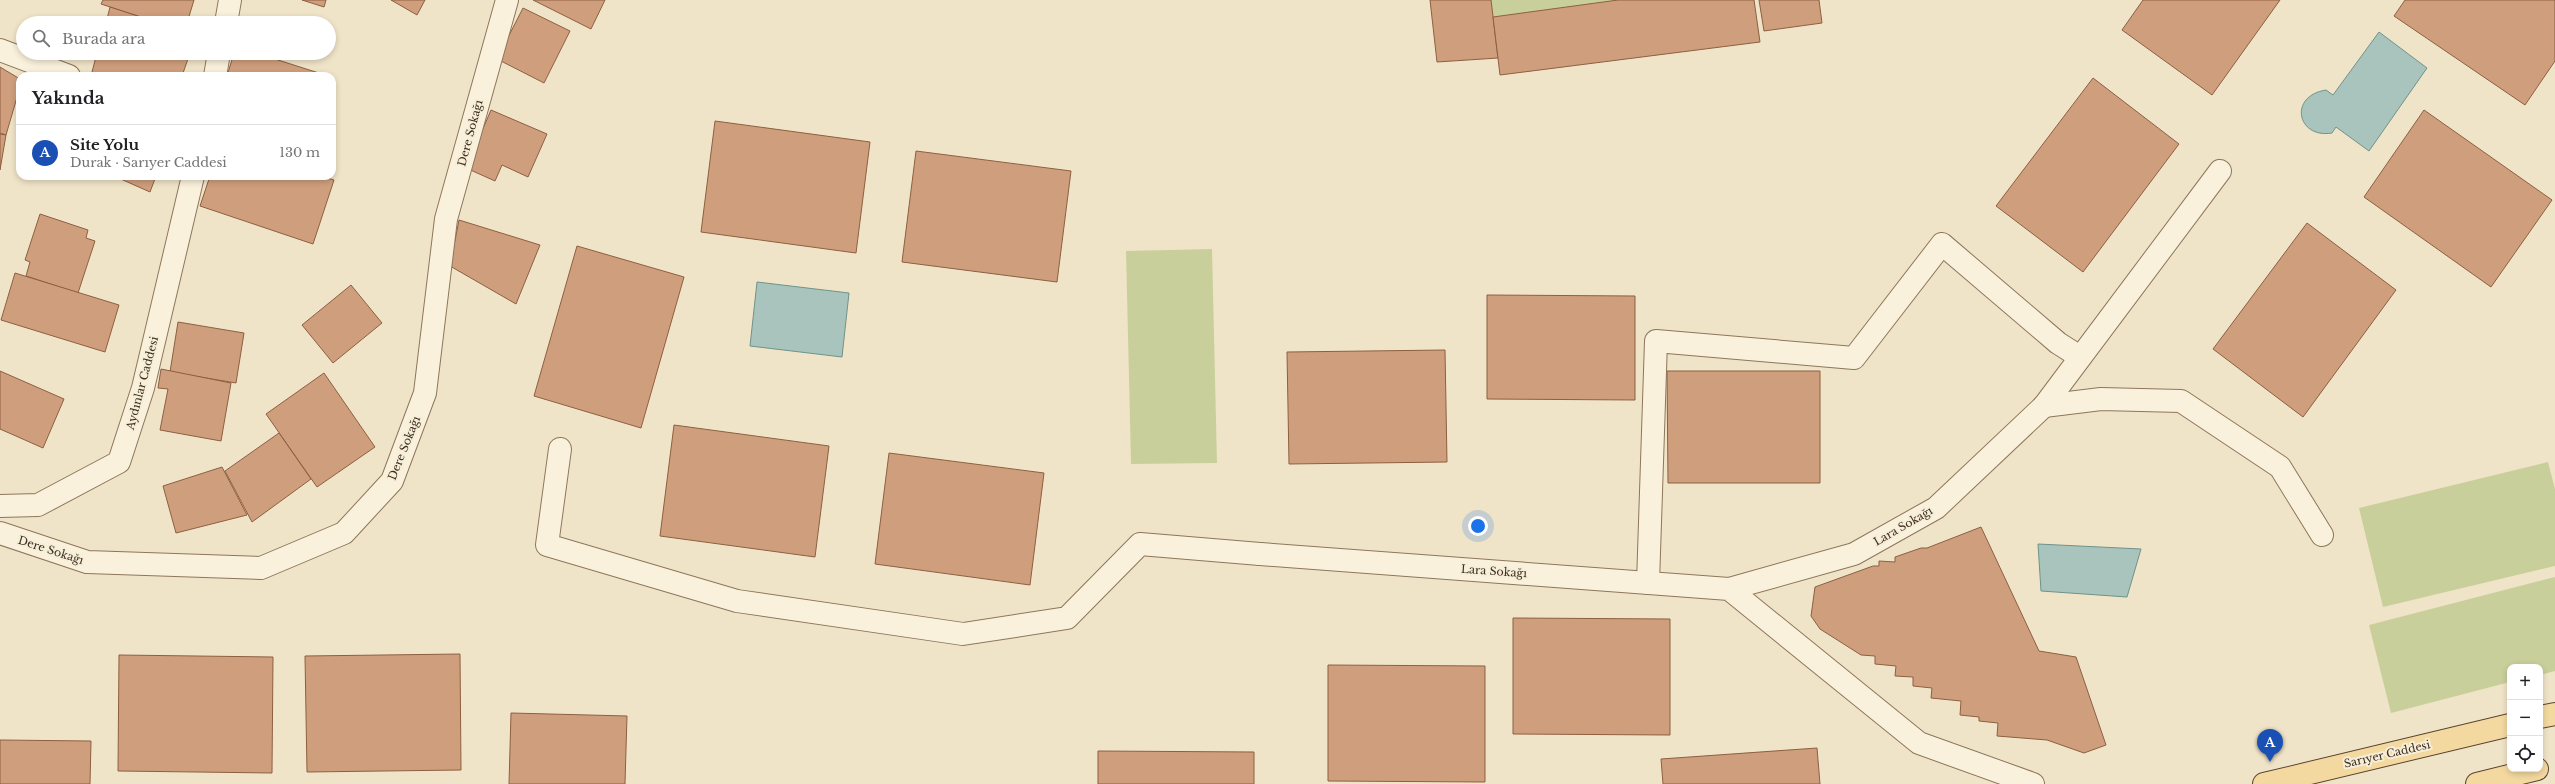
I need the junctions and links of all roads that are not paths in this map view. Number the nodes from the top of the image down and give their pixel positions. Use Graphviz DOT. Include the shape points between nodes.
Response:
graph roads {
  1 [pos="230,0"];
  2 [pos="507,0"];
  3 [pos="227,16"];
  4 [pos="0,50"];
  5 [pos="16,56"];
  6 [pos="27,60"];
  7 [pos="218,60"];
  8 [pos="58,72"];
  9 [pos="216,72"];
  10 [pos="2220,171"];
  11 [pos="192,180"];
  12 [pos="2080,357"];
  13 [pos="2044,406"];
  14 [pos="560,449"];
  15 [pos="0,506"];
  16 [pos="0,533"];
  17 [pos="2322,534"];
  18 [pos="1648,583"];
  19 [pos="1729,589"];
  20 [pos="2555,714"];
  21 [pos="2543,716"];
  22 [pos="2507,725"];
  23 [pos="2555,765"];
  24 [pos="2543,768"];
  25 [pos="2527,772"];
  26 [pos="2033,784"];
  27 [pos="2264,784"];
  28 [pos="2477,784"];
  1 -- 3 [label="street"];
  2 -- 16 [label="street, Dere Sokağı" via="446,219 425,393 392,482 344,533 261,568 87,562"];
  4 -- 5 [label="street"];
  6 -- 8 [label="street"];
  7 -- 9 [label="street"];
  10 -- 12 [label="street, Lara Sokağı"];
  11 -- 15 [label="street, Aydınlar Caddesi" via="143,388 119,462 38,505"];
  12 -- 13 [label="street, Lara Sokağı"];
  12 -- 18 [label="street" via="2058,343 1942,244 1854,358 1656,340"];
  13 -- 17 [label="street" via="2101,399 2181,401 2280,467"];
  13 -- 19 [label="street, Lara Sokağı" via="1936,508 1854,554"];
  14 -- 18 [label="street, Lara Sokağı" via="548,545 737,601 963,634 1067,618 1140,544"];
  18 -- 19 [label="street, Lara Sokağı"];
  19 -- 26 [label="street" via="1919,743"];
  20 -- 21 [label="main road"];
  22 -- 27 [label="main road, Sarıyer Caddesi"];
  23 -- 24 [label="main road"];
  25 -- 28 [label="main road"];
}
